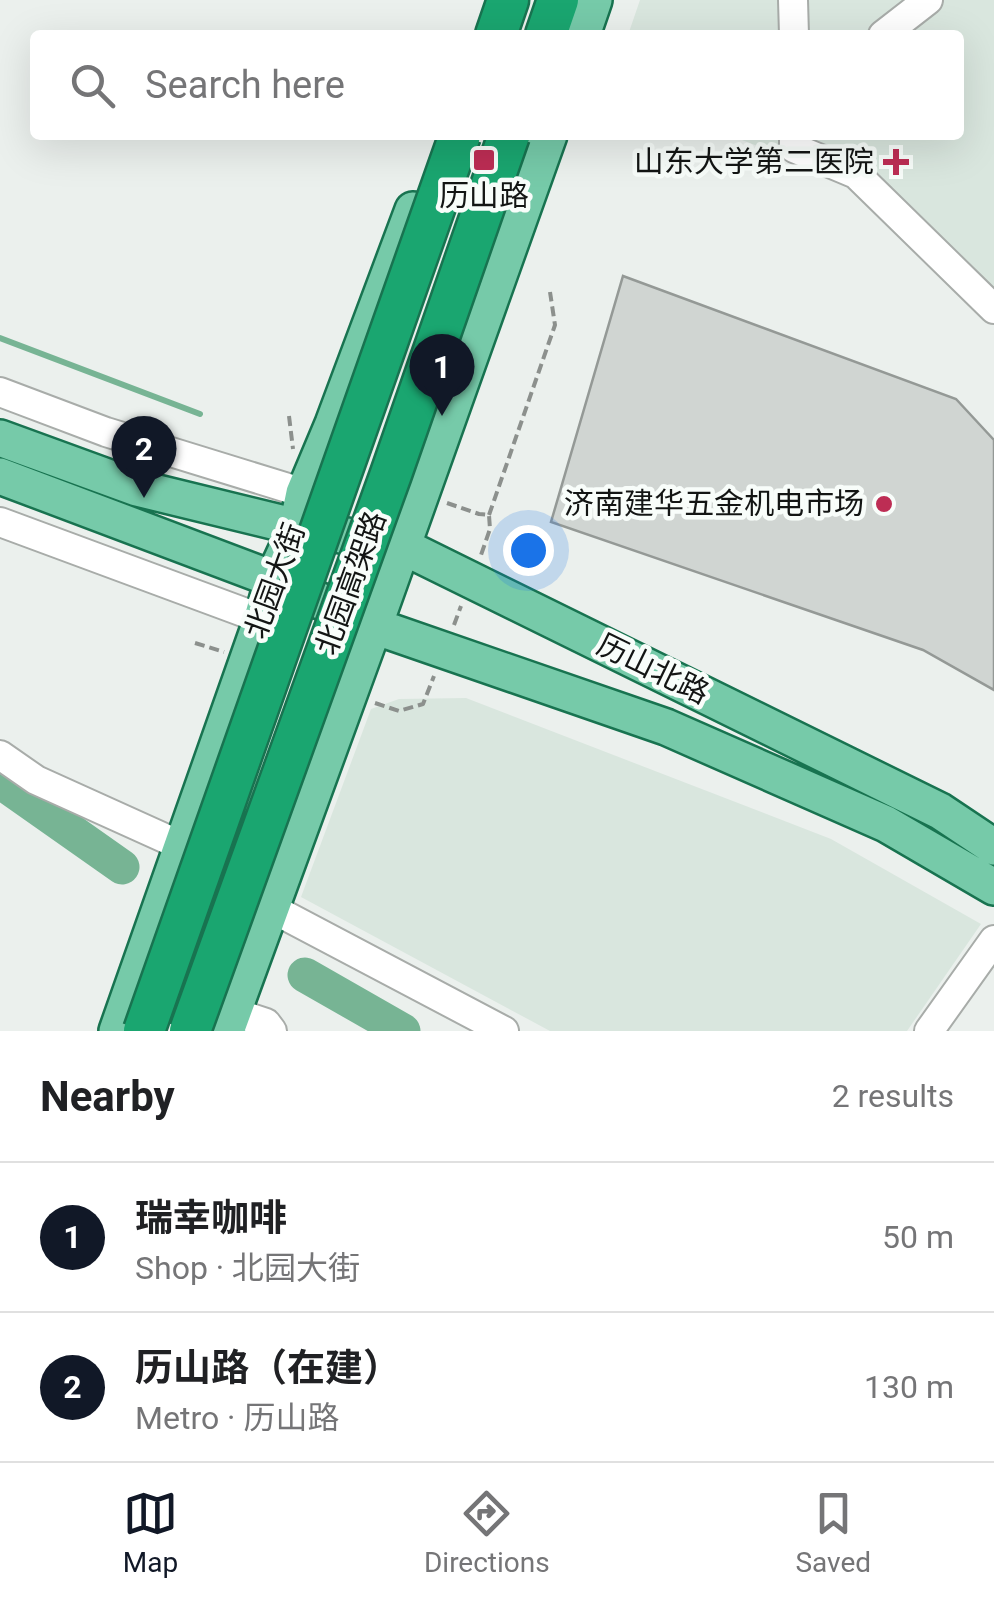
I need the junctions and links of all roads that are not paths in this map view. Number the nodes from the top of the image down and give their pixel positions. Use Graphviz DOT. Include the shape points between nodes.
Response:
graph roads {
  1 [pos="492,0"];
  2 [pos="508,0"];
  3 [pos="558,0"];
  4 [pos="594,0"];
  5 [pos="793,0"];
  6 [pos="928,0"];
  7 [pos="481,30"];
  8 [pos="498,30"];
  9 [pos="548,30"];
  10 [pos="584,30"];
  11 [pos="794,30"];
  12 [pos="889,30"];
  13 [pos="440,140"];
  14 [pos="458,140"];
  15 [pos="507,140"];
  16 [pos="547,140"];
  17 [pos="794,140"];
  18 [pos="994,308"];
  19 [pos="0,392"];
  20 [pos="0,438"];
  21 [pos="0,476"];
  22 [pos="300,510"];
  23 [pos="0,522"];
  24 [pos="402,546"];
  25 [pos="273,579"];
  26 [pos="262,620"];
  27 [pos="374,626"];
  28 [pos="0,756"];
  29 [pos="182,846"];
  30 [pos="994,847"];
  31 [pos="994,887"];
  32 [pos="271,908"];
  33 [pos="994,940"];
  34 [pos="230,1022"];
  35 [pos="117,1031"];
  36 [pos="144,1031"];
  37 [pos="190,1031"];
  38 [pos="272,1031"];
  39 [pos="504,1031"];
  40 [pos="930,1031"];
  1 -- 7 [label="main road"];
  2 -- 8 [label="highway"];
  3 -- 9 [label="highway"];
  4 -- 10 [label="main road"];
  5 -- 11 [label="street"];
  6 -- 12 [label="street"];
  13 -- 22 [label="main road, 北园大街"];
  14 -- 36 [label="highway, 北园高架路, bridge"];
  15 -- 37 [label="highway, 北园高架路, bridge"];
  16 -- 24 [label="main road"];
  17 -- 18 [label="street" via="794,148 856,174"];
  19 -- 22 [label="street"];
  20 -- 22 [label="main road" via="137,488"];
  21 -- 25 [label="main road"];
  22 -- 24 [label="main road, 历山北路"];
  22 -- 25 [label="main road, 北园大街"];
  23 -- 26 [label="street"];
  24 -- 27 [label="main road"];
  24 -- 30 [label="main road, 历山北路" via="940,811"];
  25 -- 26 [label="main road, 北园大街"];
  25 -- 27 [label="main road"];
  26 -- 27 [label="main road"];
  26 -- 29 [label="main road, 北园大街"];
  27 -- 31 [label="main road, 历山北路" via="666,728 886,824"];
  27 -- 32 [label="main road"];
  28 -- 29 [label="street" via="36,780"];
  29 -- 35 [label="main road, 北园大街"];
  32 -- 34 [label="main road"];
  32 -- 39 [label="street"];
  33 -- 40 [label="street"];
  34 -- 38 [label="street" via="266,1023"];
}
